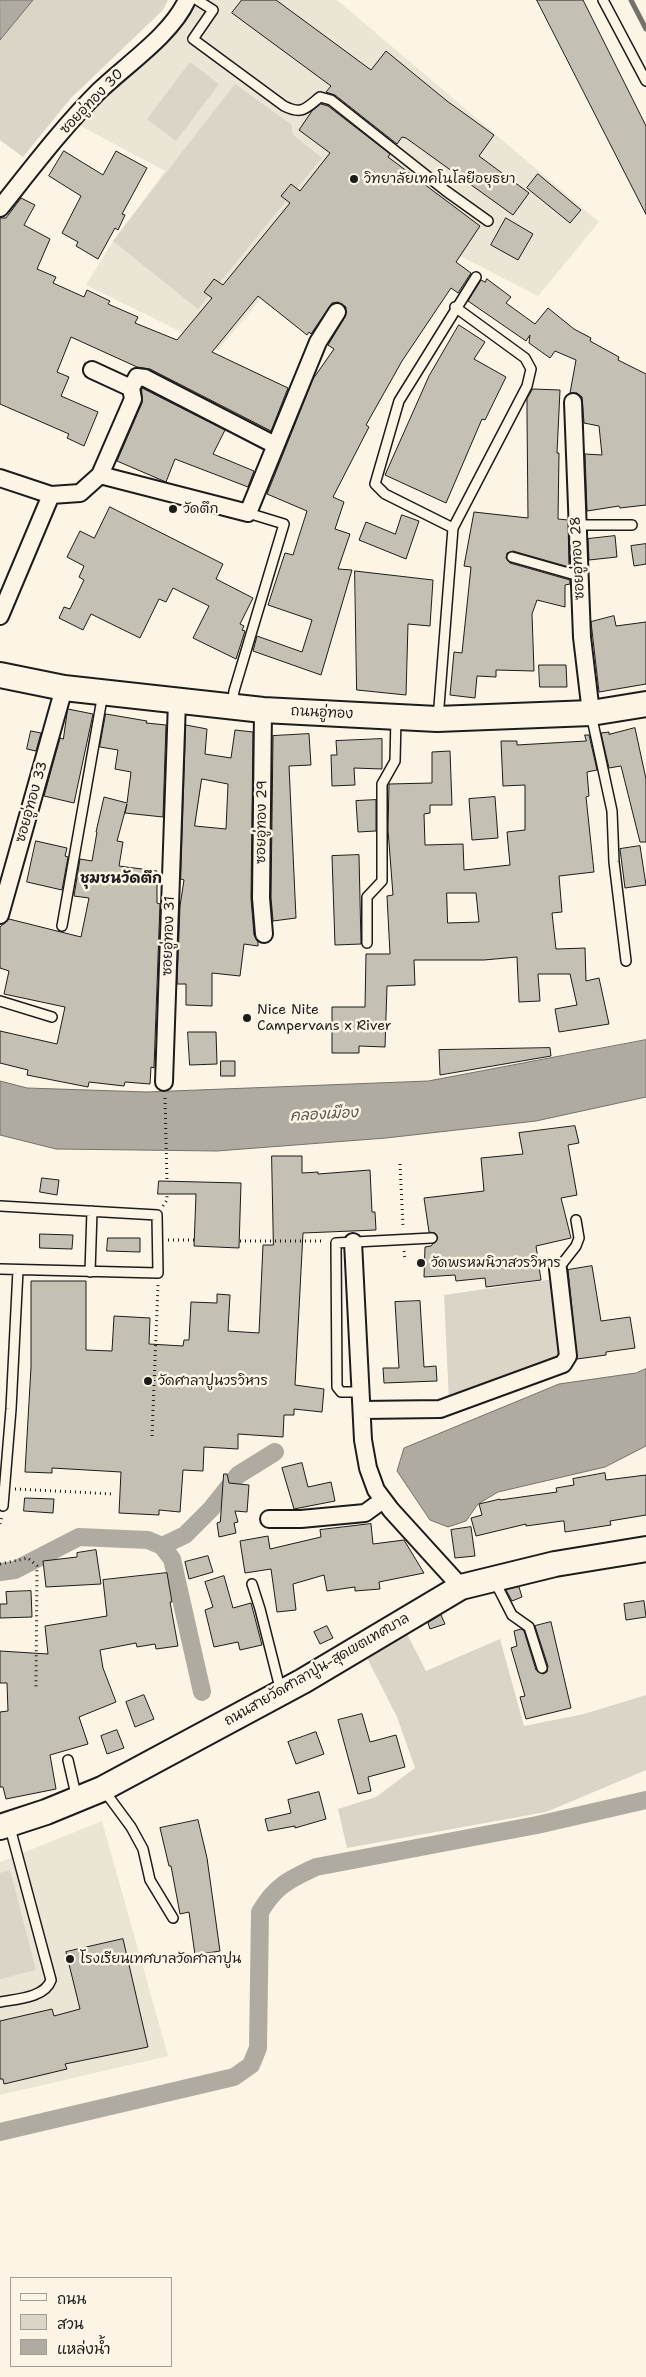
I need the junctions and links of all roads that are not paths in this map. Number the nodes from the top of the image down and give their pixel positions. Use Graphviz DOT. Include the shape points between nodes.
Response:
graph roads {
  1 [pos="187,0"];
  2 [pos="197,0"];
  3 [pos="603,0"];
  4 [pos="646,81"];
  5 [pos="0,208"];
  6 [pos="488,220"];
  7 [pos="476,277"];
  8 [pos="455,307"];
  9 [pos="337,312"];
  10 [pos="92,370"];
  11 [pos="131,388"];
  12 [pos="573,402"];
  13 [pos="275,445"];
  14 [pos="100,475"];
  15 [pos="0,478"];
  16 [pos="52,494"];
  17 [pos="248,513"];
  18 [pos="577,525"];
  19 [pos="632,525"];
  20 [pos="453,528"];
  21 [pos="512,556"];
  22 [pos="579,576"];
  23 [pos="0,616"];
  24 [pos="0,676"];
  25 [pos="64,688"];
  26 [pos="104,693"];
  27 [pos="177,701"];
  28 [pos="646,704"];
  29 [pos="232,707"];
  30 [pos="263,710"];
  31 [pos="591,713"];
  32 [pos="396,717"];
  33 [pos="438,719"];
  34 [pos="0,915"];
  35 [pos="62,926"];
  36 [pos="264,934"];
  37 [pos="368,943"];
  38 [pos="626,961"];
  39 [pos="0,1001"];
  40 [pos="52,1017"];
  41 [pos="164,1082"];
  42 [pos="0,1206"];
  43 [pos="92,1211"];
  44 [pos="576,1220"];
  45 [pos="432,1238"];
  46 [pos="353,1242"];
  47 [pos="0,1269"];
  48 [pos="558,1269"];
  49 [pos="18,1270"];
  50 [pos="90,1272"];
  51 [pos="361,1392"];
  52 [pos="362,1410"];
  53 [pos="383,1500"];
  54 [pos="3,1506"];
  55 [pos="268,1519"];
  56 [pos="646,1549"];
  57 [pos="492,1578"];
  58 [pos="252,1584"];
  59 [pos="461,1588"];
  60 [pos="542,1668"];
  61 [pos="281,1692"];
  62 [pos="68,1760"];
  63 [pos="102,1789"];
  64 [pos="77,1799"];
  65 [pos="4,1826"];
  66 [pos="173,1918"];
  67 [pos="0,2002"];
  1 -- 5 [label="street, ซอยอู่ทอง 30" via="183,10 159,37 70,121"];
  2 -- 6 [label="lane" via="212,10 193,39 284,106 303,110 320,97 326,97"];
  3 -- 4 [label="lane"];
  7 -- 8 [label="lane"];
  8 -- 20 [label="lane" via="525,358 531,368 527,386"];
  8 -- 20 [label="lane" via="399,401 375,484 385,494"];
  9 -- 13 [label="street" via="318,342"];
  10 -- 11 [label="street"];
  11 -- 13 [label="street" via="137,377 145,378"];
  11 -- 14 [label="street" via="133,399"];
  12 -- 18 [label="street, ซอยอู่ทอง 28"];
  13 -- 17 [label="street"];
  14 -- 16 [label="street" via="80,492"];
  14 -- 17 [label="street"];
  15 -- 16 [label="street"];
  16 -- 23 [label="street"];
  17 -- 29 [label="lane" via="284,524"];
  18 -- 19 [label="lane"];
  18 -- 22 [label="street, ซอยอู่ทอง 28"];
  20 -- 33 [label="lane"];
  21 -- 22 [label="lane"];
  22 -- 31 [label="street, ซอยอู่ทอง 28"];
  24 -- 25 [label="street, ถนนอู่ทอง"];
  25 -- 26 [label="street, ถนนอู่ทอง"];
  25 -- 34 [label="street, ซอยอู่ทอง 33"];
  26 -- 27 [label="street, ถนนอู่ทอง"];
  26 -- 35 [label="lane"];
  27 -- 29 [label="street, ถนนอู่ทอง"];
  27 -- 41 [label="street, ซอยอู่ทอง 31"];
  28 -- 31 [label="street, ถนนอู่ทอง"];
  29 -- 30 [label="street, ถนนอู่ทอง"];
  30 -- 32 [label="street, ถนนอู่ทอง"];
  30 -- 36 [label="street, ซอยอู่ทอง 29" via="261,898"];
  31 -- 33 [label="street, ถนนอู่ทอง"];
  31 -- 38 [label="lane" via="612,811 614,862"];
  32 -- 33 [label="street, ถนนอู่ทอง"];
  32 -- 37 [label="lane" via="395,761 382,784 382,881 367,897"];
  39 -- 40 [label="lane"];
  42 -- 43 [label="lane"];
  43 -- 50 [label="lane"];
  43 -- 50 [label="lane" via="157,1215 158,1273"];
  44 -- 48 [label="lane" via="579,1238"];
  45 -- 46 [label="lane"];
  46 -- 51 [label="street"];
  46 -- 51 [label="lane" via="336,1243 336,1387 341,1392"];
  47 -- 49 [label="lane"];
  48 -- 52 [label="street" via="568,1356 563,1364 440,1409"];
  49 -- 50 [label="lane"];
  49 -- 54 [label="lane"];
  51 -- 52 [label="street"];
  52 -- 53 [label="street" via="368,1468"];
  53 -- 55 [label="street" via="365,1513 301,1520"];
  53 -- 59 [label="street"];
  56 -- 57 [label="street, ถนนสายวัดศาลาปูน-สุดเขตเทศบาล"];
  57 -- 59 [label="street, ถนนสายวัดศาลาปูน-สุดเขตเทศบาล"];
  57 -- 60 [label="lane" via="512,1616 529,1626"];
  58 -- 61 [label="lane"];
  59 -- 61 [label="street, ถนนสายวัดศาลาปูน-สุดเขตเทศบาล"];
  61 -- 63 [label="street, ถนนสายวัดศาลาปูน-สุดเขตเทศบาล"];
  62 -- 64 [label="lane"];
  63 -- 64 [label="street, ถนนสายวัดศาลาปูน-สุดเขตเทศบาล"];
  63 -- 66 [label="lane" via="139,1841 150,1880"];
  64 -- 65 [label="street, ถนนสายวัดศาลาปูน-สุดเขตเทศบาล"];
  65 -- 67 [label="lane" via="51,1980 39,1993"];
}
